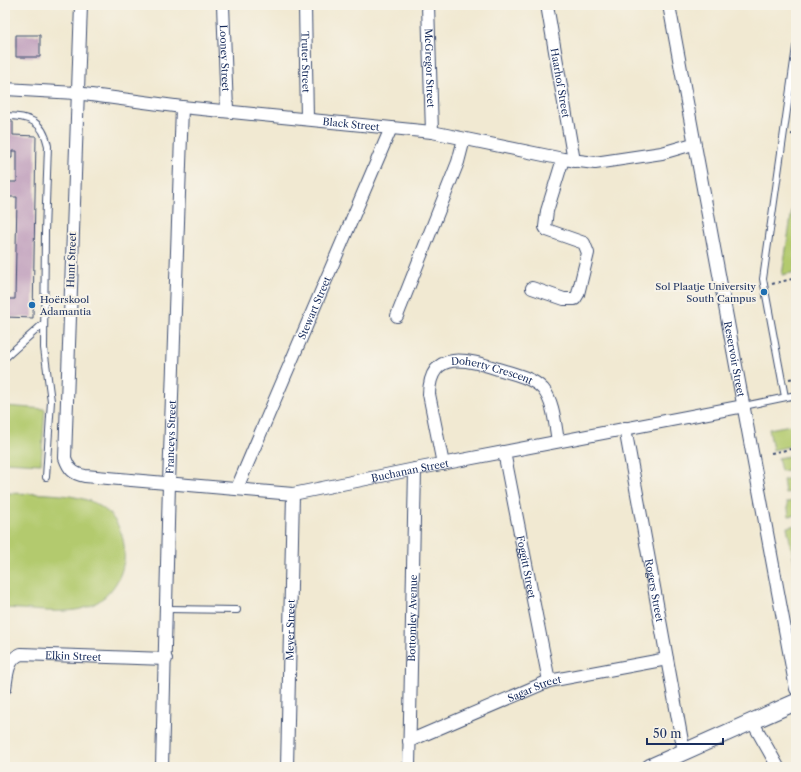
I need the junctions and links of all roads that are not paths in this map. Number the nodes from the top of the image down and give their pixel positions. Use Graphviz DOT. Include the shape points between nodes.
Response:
graph roads {
  1 [pos="81,5"];
  2 [pos="224,5"];
  3 [pos="305,5"];
  4 [pos="428,5"];
  5 [pos="546,5"];
  6 [pos="669,5"];
  7 [pos="796,47"];
  8 [pos="5,89"];
  9 [pos="76,93"];
  10 [pos="182,107"];
  11 [pos="227,110"];
  12 [pos="5,116"];
  13 [pos="308,118"];
  14 [pos="391,128"];
  15 [pos="432,132"];
  16 [pos="464,139"];
  17 [pos="694,144"];
  18 [pos="569,160"];
  19 [pos="532,288"];
  20 [pos="397,316"];
  21 [pos="44,323"];
  22 [pos="5,358"];
  23 [pos="796,395"];
  24 [pos="785,397"];
  25 [pos="744,406"];
  26 [pos="625,428"];
  27 [pos="558,442"];
  28 [pos="504,452"];
  29 [pos="443,464"];
  30 [pos="415,469"];
  31 [pos="73,472"];
  32 [pos="46,477"];
  33 [pos="169,483"];
  34 [pos="237,488"];
  35 [pos="293,494"];
  36 [pos="167,609"];
  37 [pos="237,610"];
  38 [pos="166,659"];
  39 [pos="667,660"];
  40 [pos="549,681"];
  41 [pos="5,688"];
  42 [pos="796,689"];
  43 [pos="796,702"];
  44 [pos="752,721"];
  45 [pos="409,741"];
  46 [pos="684,752"];
  47 [pos="162,767"];
  48 [pos="287,767"];
  49 [pos="409,767"];
  50 [pos="650,767"];
  51 [pos="778,767"];
  1 -- 9 [label="street, Hunt Street"];
  2 -- 11 [label="street, Looney Street"];
  3 -- 13 [label="street, Truter Street"];
  4 -- 15 [label="street, McGregor Street"];
  5 -- 18 [label="street, Haarhof Street"];
  6 -- 17 [label="street, Reservoir Street"];
  7 -- 24 [label="lane" via="763,279"];
  8 -- 9 [label="street, Black Street"];
  9 -- 10 [label="street, Black Street"];
  9 -- 31 [label="street, Hunt Street" via="65,458"];
  10 -- 11 [label="street, Black Street"];
  10 -- 33 [label="street, Franceys Street"];
  11 -- 13 [label="street, Black Street"];
  12 -- 21 [label="lane" via="31,120 46,135 48,146 44,232"];
  13 -- 14 [label="street, Black Street"];
  14 -- 15 [label="street, Black Street"];
  14 -- 34 [label="street, Stewart Street"];
  15 -- 16 [label="street, Black Street"];
  16 -- 18 [label="street, Black Street"];
  16 -- 20 [label="street" via="458,162"];
  17 -- 18 [label="street, Black Street" via="662,153 609,162"];
  17 -- 25 [label="street, Reservoir Street"];
  18 -- 19 [label="street" via="547,211 545,227 547,230 584,243 588,253 578,294 575,299 564,299"];
  21 -- 22 [label="lane"];
  21 -- 32 [label="lane" via="44,348 51,401"];
  23 -- 24 [label="lane"];
  24 -- 25 [label="lane"];
  25 -- 26 [label="street, Buchanan Street"];
  25 -- 42 [label="street, Reservoir Street"];
  26 -- 27 [label="street, Buchanan Street"];
  26 -- 39 [label="street, Rogers Street"];
  27 -- 28 [label="street, Buchanan Street"];
  27 -- 29 [label="street, Doherty Crescent" via="548,396 542,388 511,373 459,359 447,362 436,369 429,384"];
  28 -- 29 [label="street, Buchanan Street"];
  28 -- 40 [label="street, Foggitt Street"];
  29 -- 30 [label="street, Buchanan Street"];
  30 -- 35 [label="street, Buchanan Street"];
  30 -- 45 [label="street, Bottomley Avenue"];
  31 -- 33 [label="street, Buchanan Street" via="85,476"];
  33 -- 34 [label="street, Buchanan Street"];
  33 -- 36 [label="street, Franceys Street"];
  34 -- 35 [label="street, Buchanan Street"];
  35 -- 48 [label="street, Meyer Street"];
  36 -- 37 [label="lane"];
  36 -- 38 [label="street, Franceys Street"];
  38 -- 41 [label="street, Elkin Street" via="21,654 15,656 11,662"];
  38 -- 47 [label="street, Franceys Street"];
  39 -- 40 [label="street, Sagar Street"];
  39 -- 46 [label="street, Rogers Street"];
  40 -- 45 [label="street, Sagar Street"];
  43 -- 44 [label="street"];
  44 -- 46 [label="street"];
  44 -- 51 [label="street"];
  45 -- 49 [label="street, Bottomley Avenue"];
  46 -- 50 [label="street"];
}
